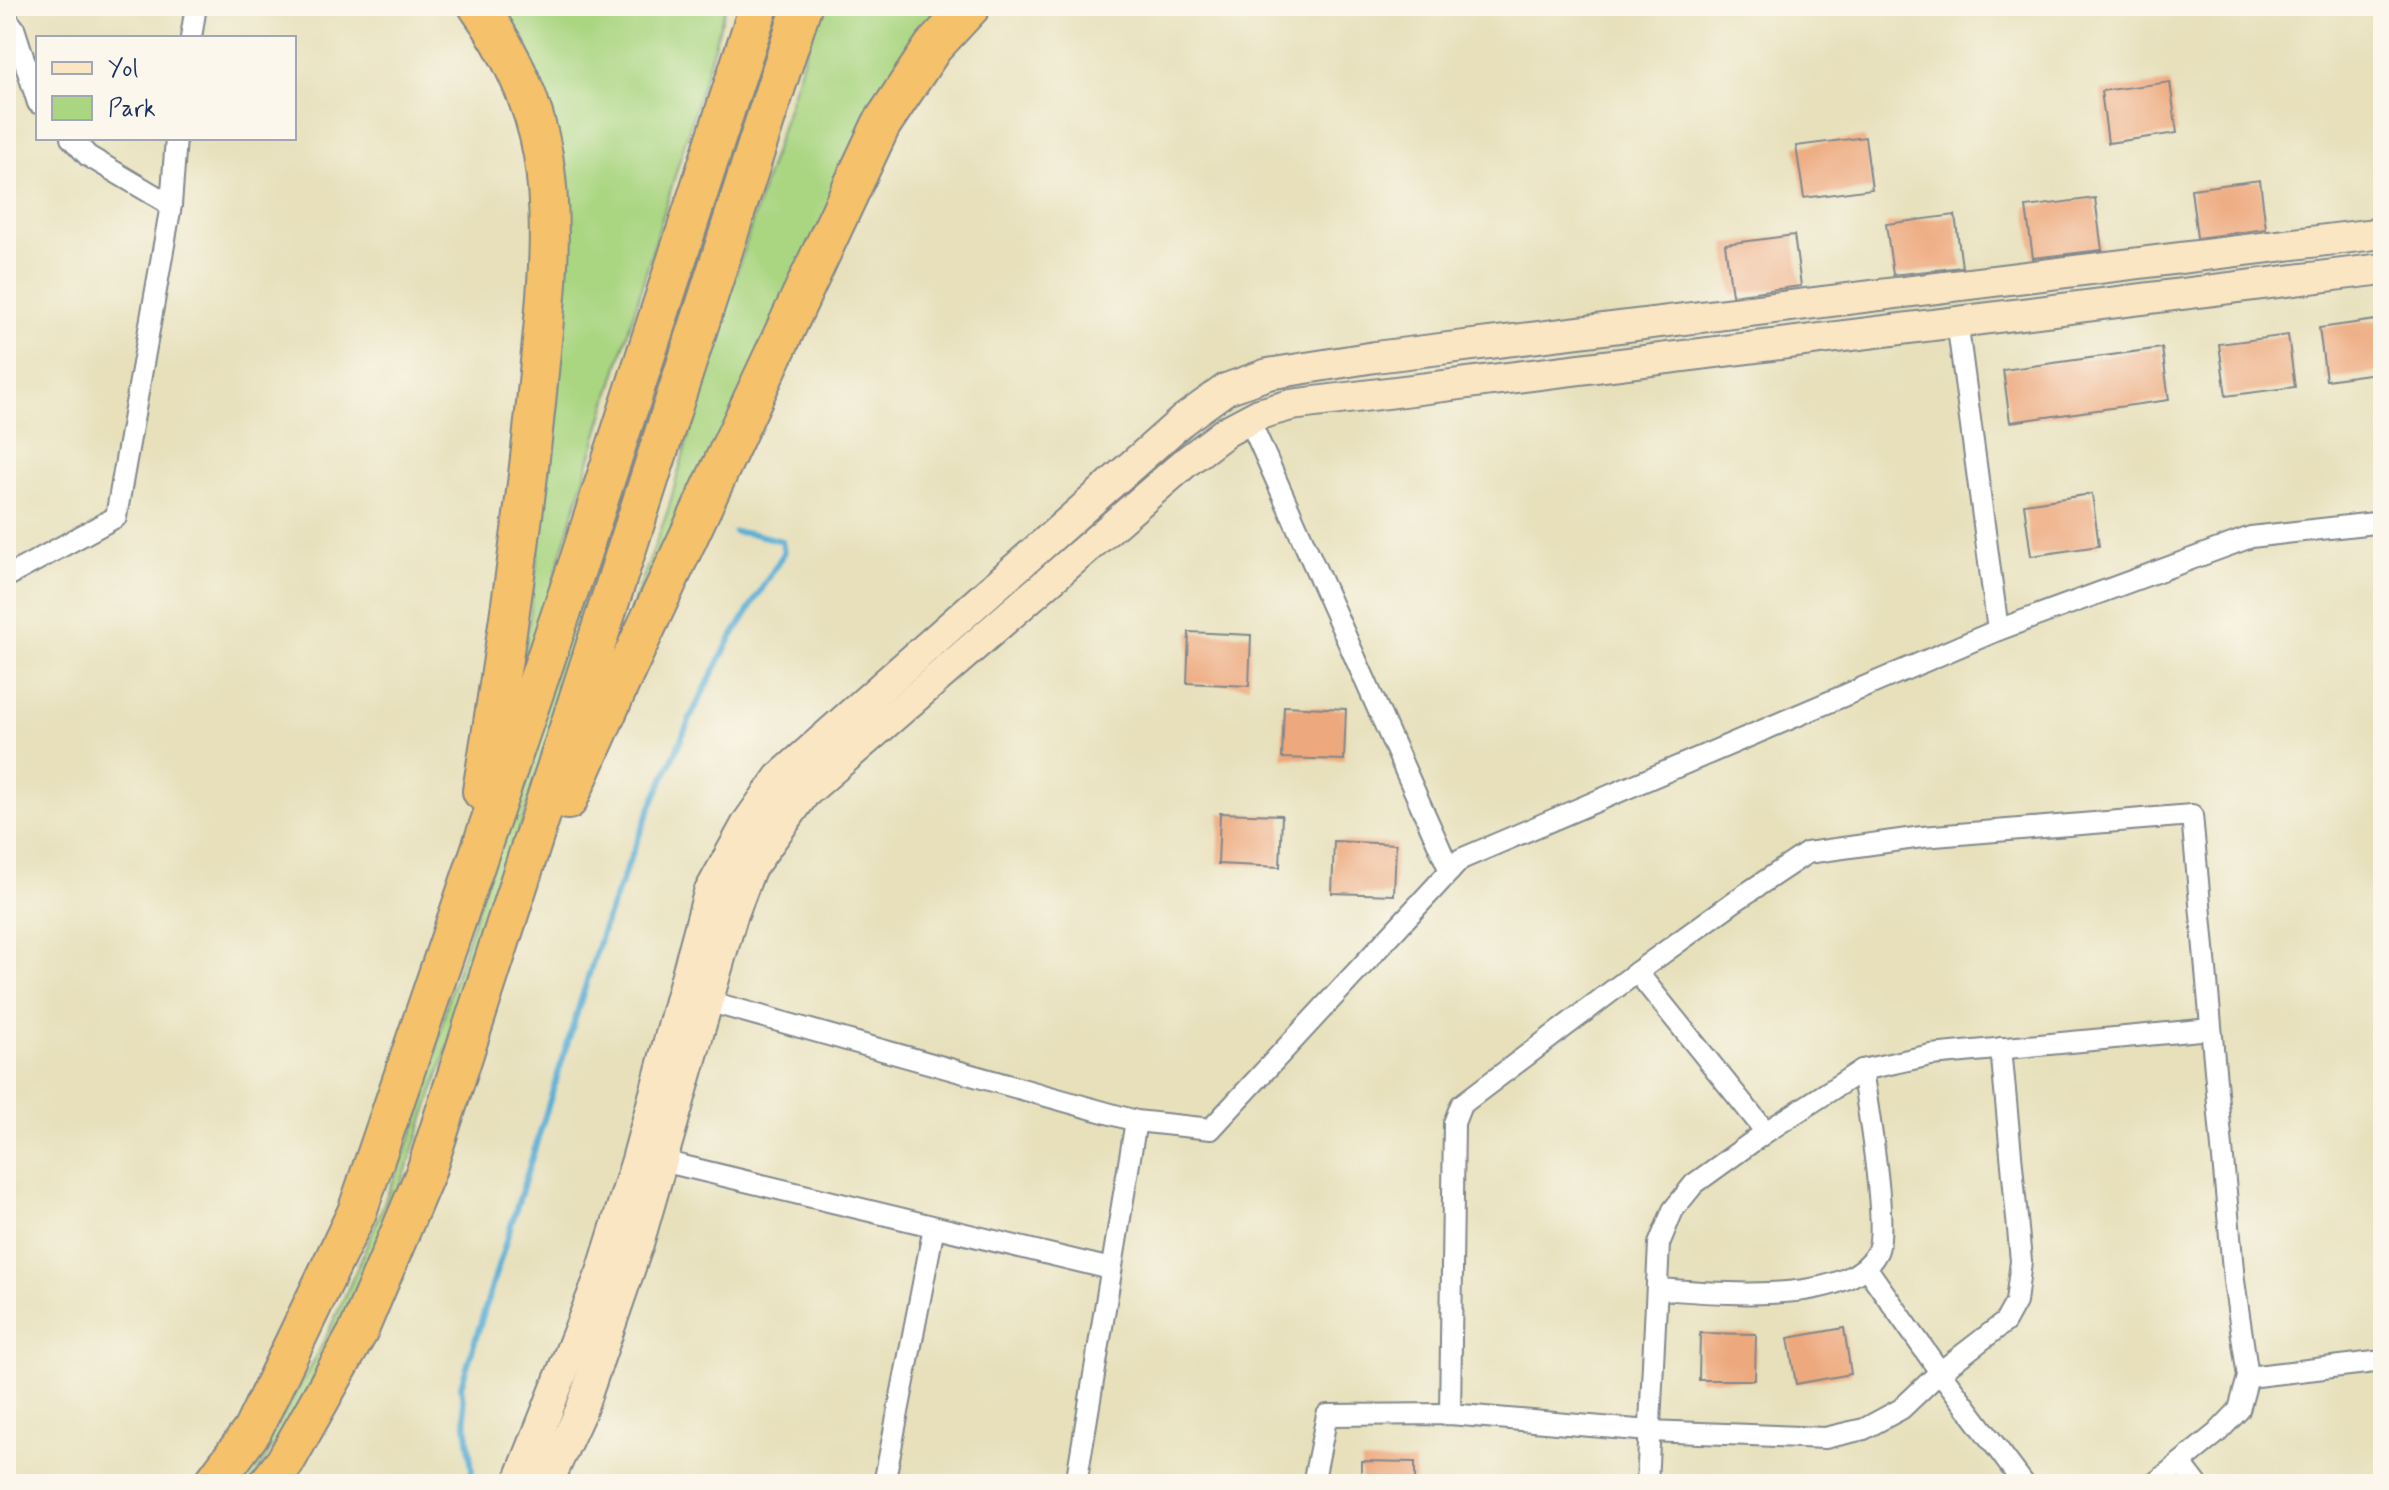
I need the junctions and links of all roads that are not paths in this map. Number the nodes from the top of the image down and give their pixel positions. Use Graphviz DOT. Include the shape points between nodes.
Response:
graph roads {
  1 [pos="194,6"];
  2 [pos="478,6"];
  3 [pos="759,6"];
  4 [pos="802,6"];
  5 [pos="971,6"];
  6 [pos="6,18"];
  7 [pos="191,36"];
  8 [pos="36,97"];
  9 [pos="73,140"];
  10 [pos="176,140"];
  11 [pos="171,205"];
  12 [pos="2383,233"];
  13 [pos="2383,269"];
  14 [pos="1957,321"];
  15 [pos="1249,419"];
  16 [pos="2383,522"];
  17 [pos="6,577"];
  18 [pos="1998,630"];
  19 [pos="1450,871"];
  20 [pos="499,947"];
  21 [pos="1637,972"];
  22 [pos="439,973"];
  23 [pos="707,1001"];
  24 [pos="2211,1029"];
  25 [pos="2001,1048"];
  26 [pos="1862,1070"];
  27 [pos="1136,1121"];
  28 [pos="1766,1132"];
  29 [pos="662,1161"];
  30 [pos="934,1227"];
  31 [pos="1866,1267"];
  32 [pos="1111,1269"];
  33 [pos="1658,1289"];
  34 [pos="2383,1361"];
  35 [pos="1940,1372"];
  36 [pos="2248,1377"];
  37 [pos="1450,1414"];
  38 [pos="1649,1431"];
  39 [pos="2181,1463"];
  40 [pos="546,1483"];
  41 [pos="213,1484"];
  42 [pos="268,1484"];
  43 [pos="884,1484"];
  44 [pos="1076,1484"];
  45 [pos="1313,1484"];
  46 [pos="1647,1484"];
  47 [pos="2024,1484"];
  48 [pos="2154,1484"];
  49 [pos="2197,1484"];
  1 -- 7 [label="street"];
  2 -- 22 [label="highway" via="497,32 526,96 543,154 549,217 547,294 509,626 479,809"];
  3 -- 22 [label="highway"];
  4 -- 20 [label="highway"];
  5 -- 20 [label="highway" via="933,47 881,125"];
  6 -- 8 [label="street"];
  9 -- 11 [label="street" via="88,156"];
  10 -- 11 [label="street"];
  11 -- 17 [label="street" via="116,517"];
  12 -- 40 [label="street" via="1375,357 1268,374 1226,389 1183,420 779,778 748,822 709,893"];
  13 -- 14 [label="street"];
  14 -- 15 [label="street" via="1291,405"];
  14 -- 18 [label="street"];
  15 -- 19 [label="street"];
  15 -- 23 [label="street" via="1186,462 804,794 750,869"];
  16 -- 18 [label="street" via="2251,537"];
  18 -- 19 [label="street" via="1461,859"];
  19 -- 27 [label="street" via="1211,1129"];
  20 -- 42 [label="highway" via="426,1171 358,1332"];
  21 -- 24 [label="street" via="1807,853 1922,837 2192,815"];
  21 -- 28 [label="street"];
  21 -- 37 [label="street" via="1461,1105 1454,1123"];
  22 -- 41 [label="highway" via="357,1212 252,1431"];
  23 -- 27 [label="street"];
  23 -- 29 [label="street"];
  24 -- 25 [label="street"];
  24 -- 36 [label="street"];
  25 -- 26 [label="street" via="1931,1055"];
  25 -- 35 [label="street" via="2021,1261 2016,1302 2005,1322"];
  26 -- 28 [label="street"];
  26 -- 31 [label="street" via="1882,1222 1878,1250"];
  27 -- 32 [label="street"];
  28 -- 33 [label="street" via="1694,1184 1673,1210 1659,1244"];
  29 -- 30 [label="street"];
  29 -- 40 [label="street" via="581,1410"];
  30 -- 32 [label="street"];
  30 -- 43 [label="street"];
  31 -- 33 [label="street" via="1817,1289"];
  31 -- 35 [label="street"];
  32 -- 44 [label="street"];
  33 -- 38 [label="street"];
  34 -- 36 [label="street"];
  35 -- 38 [label="street" via="1901,1409 1864,1429 1825,1438"];
  35 -- 47 [label="street"];
  36 -- 39 [label="street" via="2239,1410"];
  37 -- 38 [label="street"];
  37 -- 45 [label="street" via="1327,1415"];
  38 -- 46 [label="street"];
  39 -- 48 [label="street"];
  39 -- 49 [label="street"];
}
